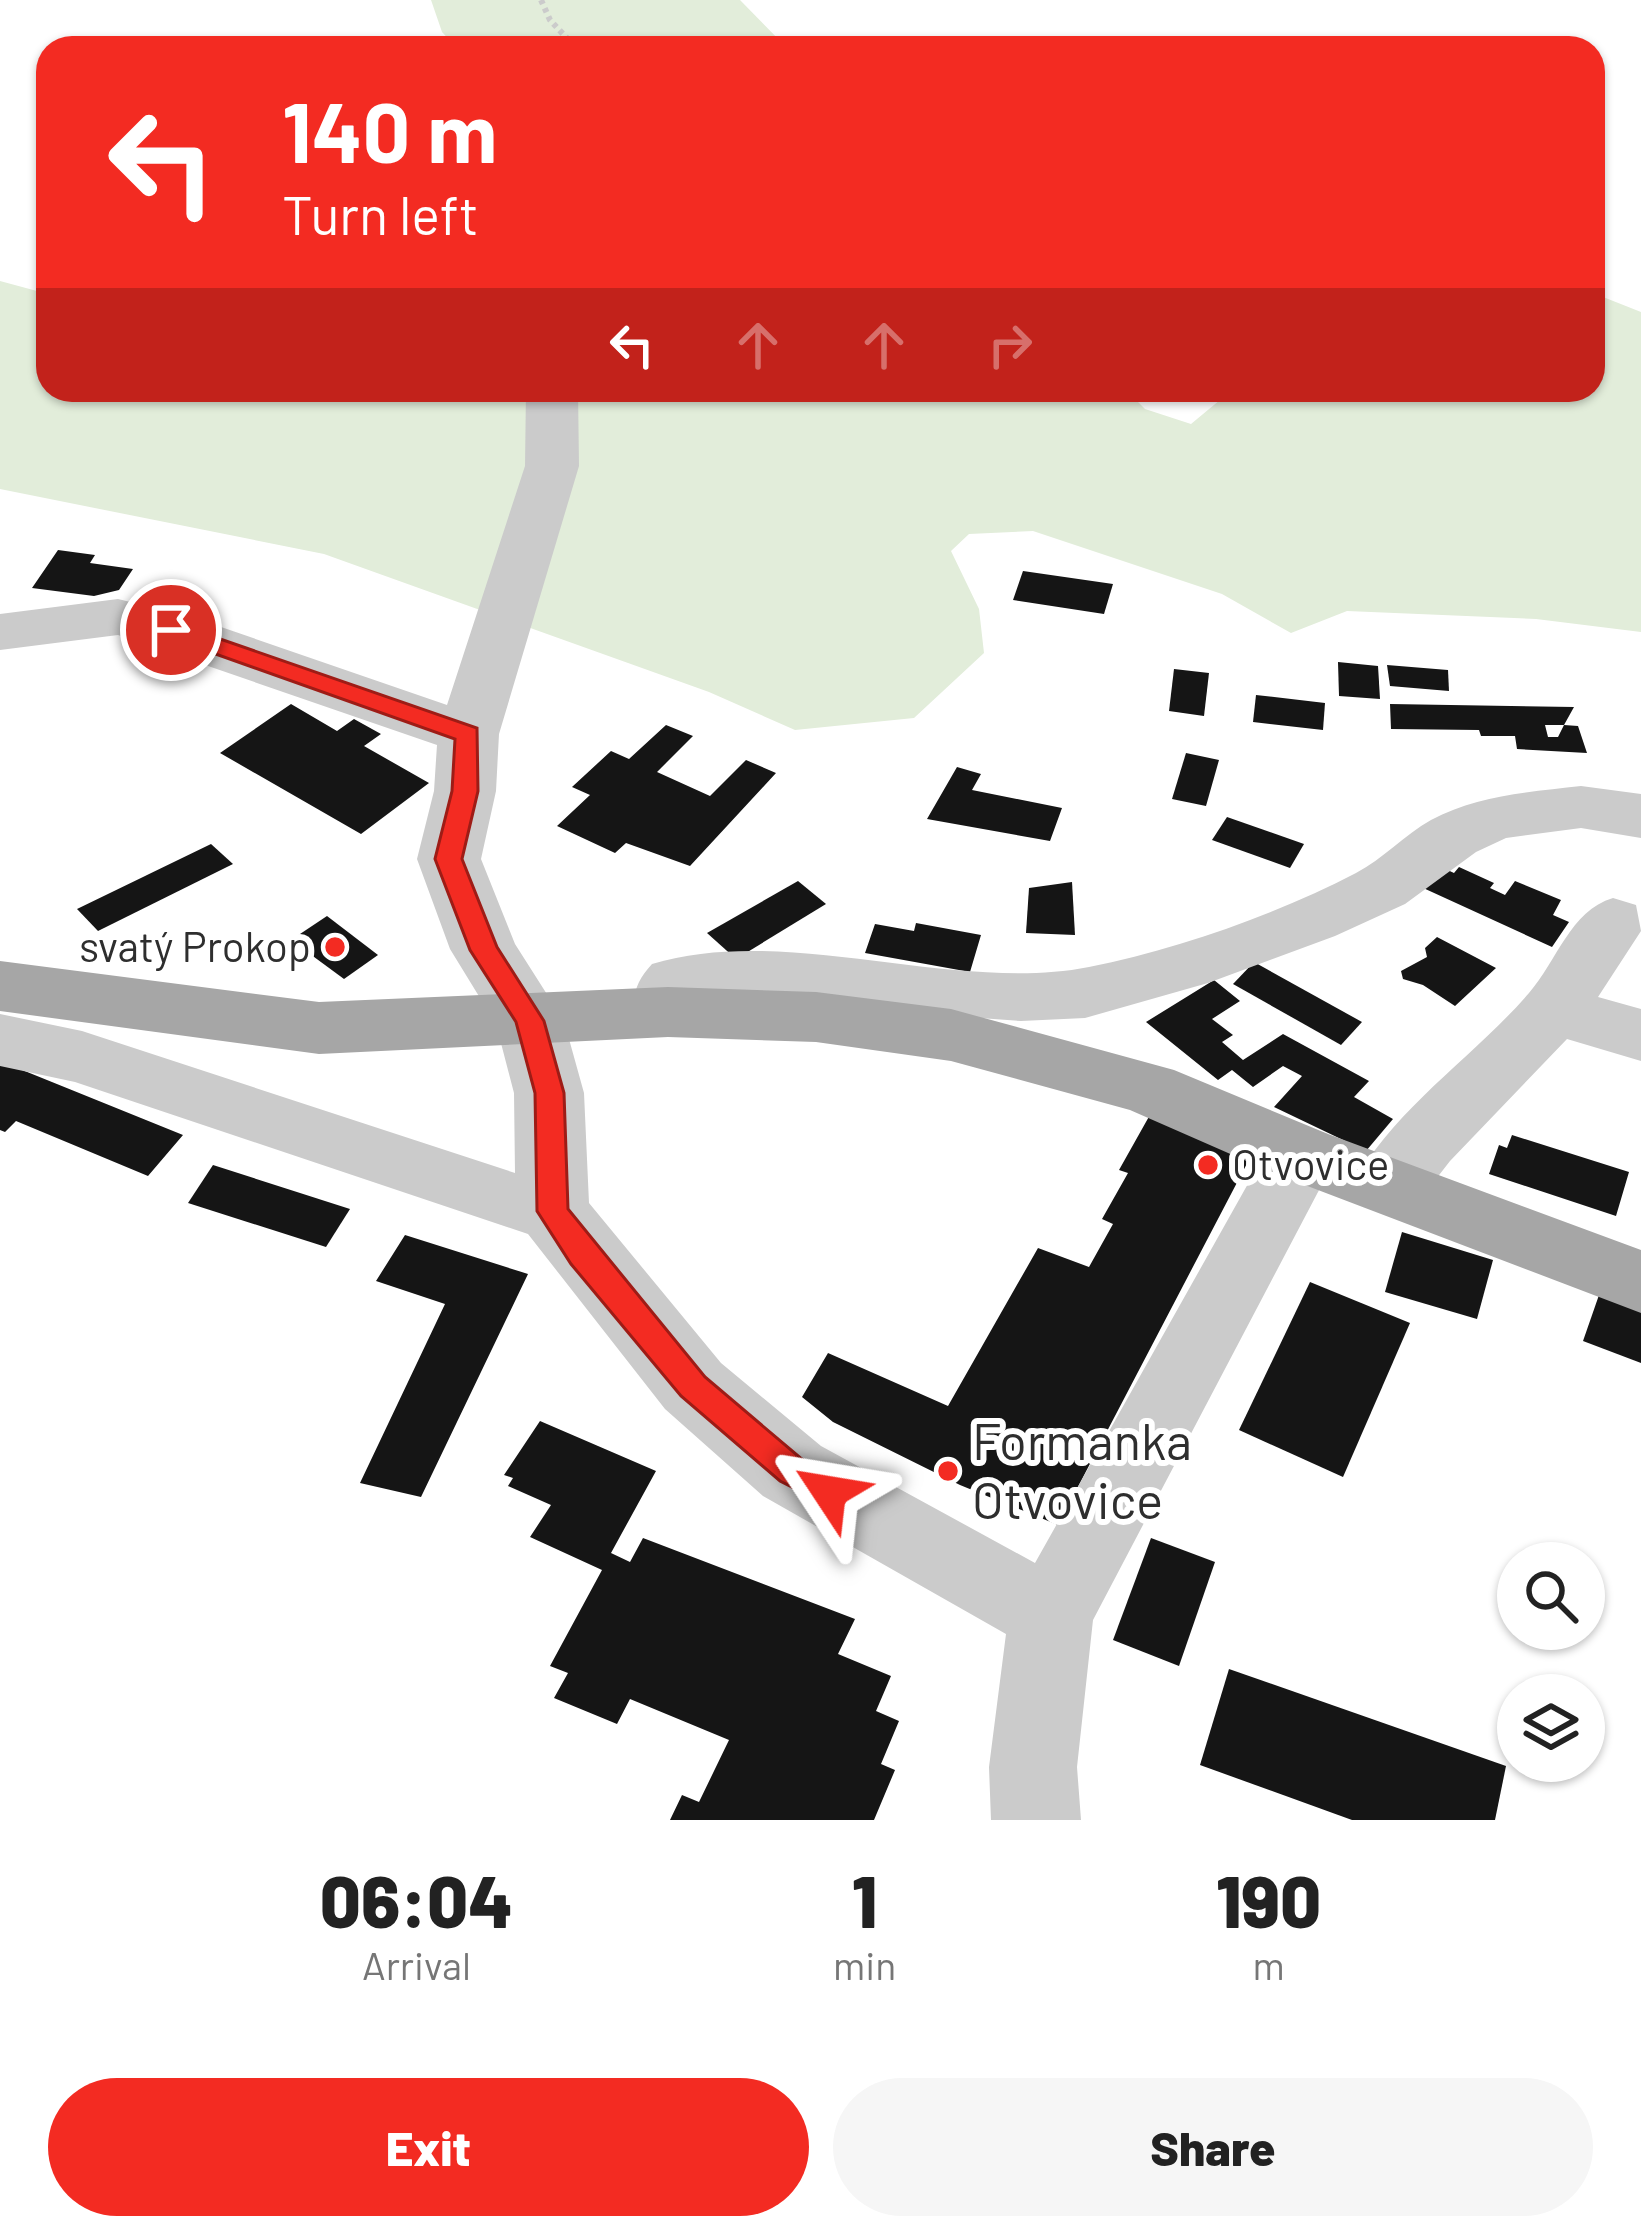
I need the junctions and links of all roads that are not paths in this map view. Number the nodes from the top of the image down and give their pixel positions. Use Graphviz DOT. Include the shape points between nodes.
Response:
graph roads {
  1 [pos="552,402"];
  2 [pos="0,632"];
  3 [pos="468,734"];
  4 [pos="1641,816"];
  5 [pos="1613,922"];
  6 [pos="0,986"];
  7 [pos="1554,1010"];
  8 [pos="668,1012"];
  9 [pos="530,1021"];
  10 [pos="1641,1035"];
  11 [pos="0,1040"];
  12 [pos="1302,1154"];
  13 [pos="1389,1186"];
  14 [pos="552,1211"];
  15 [pos="1641,1282"];
  16 [pos="1051,1616"];
  17 [pos="1036,1820"];
  1 -- 3 [label="street" via="552,466"];
  2 -- 3 [label="street" via="118,617"];
  3 -- 9 [label="street" via="449,859 484,950"];
  4 -- 8 [label="street" via="1581,807 1496,818 1453,836 1382,888 1312,919 1085,993 1021,996 715,974 676,981"];
  5 -- 7 [label="street"];
  6 -- 9 [label="main road" via="319,1028"];
  7 -- 10 [label="street"];
  7 -- 13 [label="street"];
  8 -- 9 [label="main road"];
  8 -- 12 [label="main road" via="816,1017 1018,1049 1149,1089"];
  9 -- 14 [label="street" via="549,1093"];
  11 -- 14 [label="street" via="82,1057"];
  12 -- 13 [label="main road"];
  12 -- 16 [label="street"];
  13 -- 15 [label="main road"];
  14 -- 16 [label="street" via="693,1386 792,1471"];
  16 -- 17 [label="street" via="1033,1767"];
}
